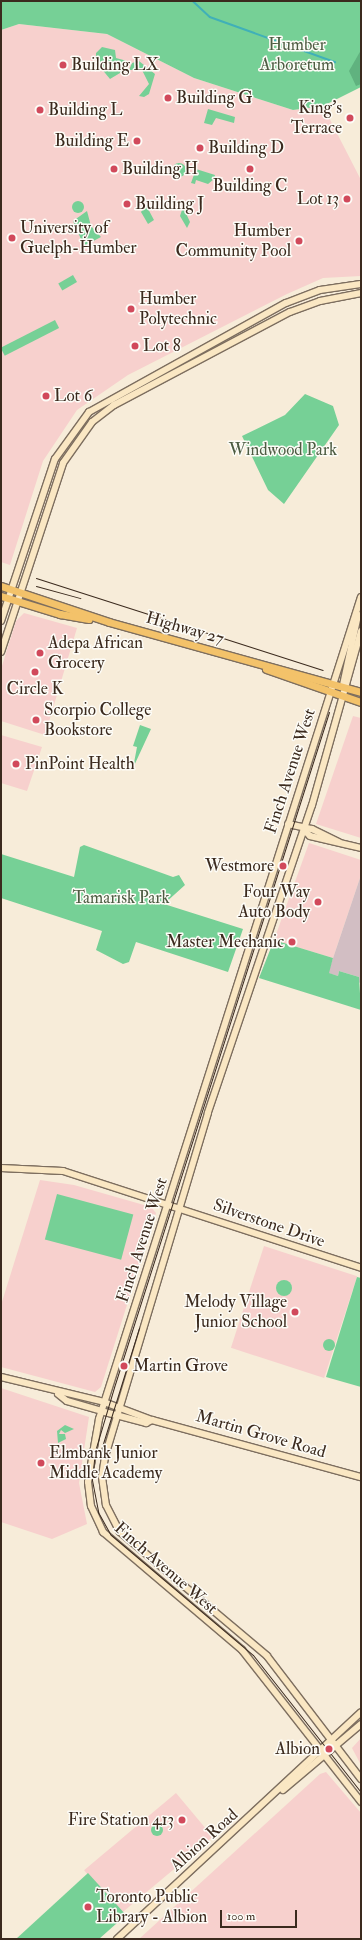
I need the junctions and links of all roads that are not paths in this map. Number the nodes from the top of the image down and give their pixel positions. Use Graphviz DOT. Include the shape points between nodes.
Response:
graph roads {
  1 [pos="361,284"];
  2 [pos="361,293"];
  3 [pos="1,586"];
  4 [pos="15,591"];
  5 [pos="1,596"];
  6 [pos="360,599"];
  7 [pos="12,600"];
  8 [pos="1,621"];
  9 [pos="109,622"];
  10 [pos="361,631"];
  11 [pos="1,652"];
  12 [pos="253,663"];
  13 [pos="332,683"];
  14 [pos="345,687"];
  15 [pos="330,692"];
  16 [pos="361,692"];
  17 [pos="342,696"];
  18 [pos="361,702"];
  19 [pos="288,824"];
  20 [pos="304,830"];
  21 [pos="361,848"];
  22 [pos="1,1168"];
  23 [pos="168,1203"];
  24 [pos="181,1208"];
  25 [pos="361,1268"];
  26 [pos="1,1377"];
  27 [pos="58,1394"];
  28 [pos="104,1402"];
  29 [pos="120,1407"];
  30 [pos="101,1411"];
  31 [pos="117,1416"];
  32 [pos="152,1420"];
  33 [pos="361,1477"];
  34 [pos="361,1712"];
  35 [pos="361,1724"];
  36 [pos="331,1737"];
  37 [pos="337,1746"];
  38 [pos="320,1748"];
  39 [pos="326,1756"];
  40 [pos="361,1779"];
  41 [pos="276,1795"];
  42 [pos="361,1802"];
  43 [pos="117,1939"];
  1 -- 4 [label="main road" via="320,290 286,303 89,412 55,459"];
  2 -- 4 [label="main road" via="320,301 290,312 114,405 92,422 63,463"];
  3 -- 4 [label="main road, Highway 27"];
  4 -- 7 [label="main road"];
  4 -- 9 [label="main road, Highway 27"];
  5 -- 7 [label="main road, Highway 27"];
  6 -- 13 [label="main road, Finch Avenue West"];
  6 -- 14 [label="main road, Finch Avenue West"];
  7 -- 8 [label="main road"];
  7 -- 9 [label="main road, Highway 27" via="60,614"];
  7 -- 11 [label="main road"];
  9 -- 12 [label="main road, Highway 27"];
  10 -- 14 [label="main road, Finch Avenue West"];
  12 -- 13 [label="main road, Highway 27"];
  12 -- 15 [label="main road, Highway 27"];
  13 -- 14 [label="main road, Highway 27"];
  13 -- 15 [label="main road, Finch Avenue West"];
  14 -- 16 [label="main road, Highway 27"];
  14 -- 17 [label="main road, Finch Avenue West"];
  15 -- 17 [label="main road, Highway 27"];
  15 -- 19 [label="main road, Finch Avenue West"];
  17 -- 18 [label="main road, Highway 27"];
  17 -- 20 [label="main road, Finch Avenue West"];
  19 -- 20 [label="main road"];
  19 -- 23 [label="main road, Finch Avenue West"];
  20 -- 21 [label="main road" via="312,829 339,842"];
  20 -- 24 [label="main road, Finch Avenue West" via="226,1056"];
  22 -- 23 [label="main road, Silverstone Drive" via="63,1171"];
  23 -- 24 [label="main road, Silverstone Drive"];
  23 -- 28 [label="main road, Finch Avenue West"];
  24 -- 25 [label="main road, Silverstone Drive"];
  24 -- 29 [label="main road, Finch Avenue West"];
  26 -- 27 [label="main road, Martin Grove Road"];
  27 -- 28 [label="main road, Martin Grove Road" via="70,1393"];
  27 -- 30 [label="main road, Martin Grove Road" via="67,1401"];
  28 -- 29 [label="main road, Martin Grove Road"];
  28 -- 30 [label="main road, Finch Avenue West"];
  29 -- 31 [label="main road, Finch Avenue West"];
  29 -- 32 [label="main road, Martin Grove Road"];
  30 -- 31 [label="main road, Martin Grove Road"];
  30 -- 38 [label="main road, Finch Avenue West" via="88,1470 91,1506 98,1525 119,1549 242,1650"];
  31 -- 32 [label="main road, Martin Grove Road" via="146,1423"];
  31 -- 36 [label="main road, Finch Avenue West" via="102,1477 106,1505 116,1527 267,1656"];
  32 -- 33 [label="main road, Martin Grove Road"];
  34 -- 36 [label="main road, Albion Road"];
  35 -- 37 [label="main road, Albion Road"];
  36 -- 37 [label="main road, Finch Avenue West"];
  36 -- 38 [label="main road, Albion Road"];
  37 -- 39 [label="main road, Albion Road"];
  37 -- 40 [label="main road, Finch Avenue West"];
  38 -- 39 [label="main road, Finch Avenue West"];
  38 -- 41 [label="main road, Albion Road"];
  39 -- 41 [label="main road, Albion Road"];
  39 -- 42 [label="main road, Finch Avenue West"];
  41 -- 43 [label="main road, Albion Road"];
}
